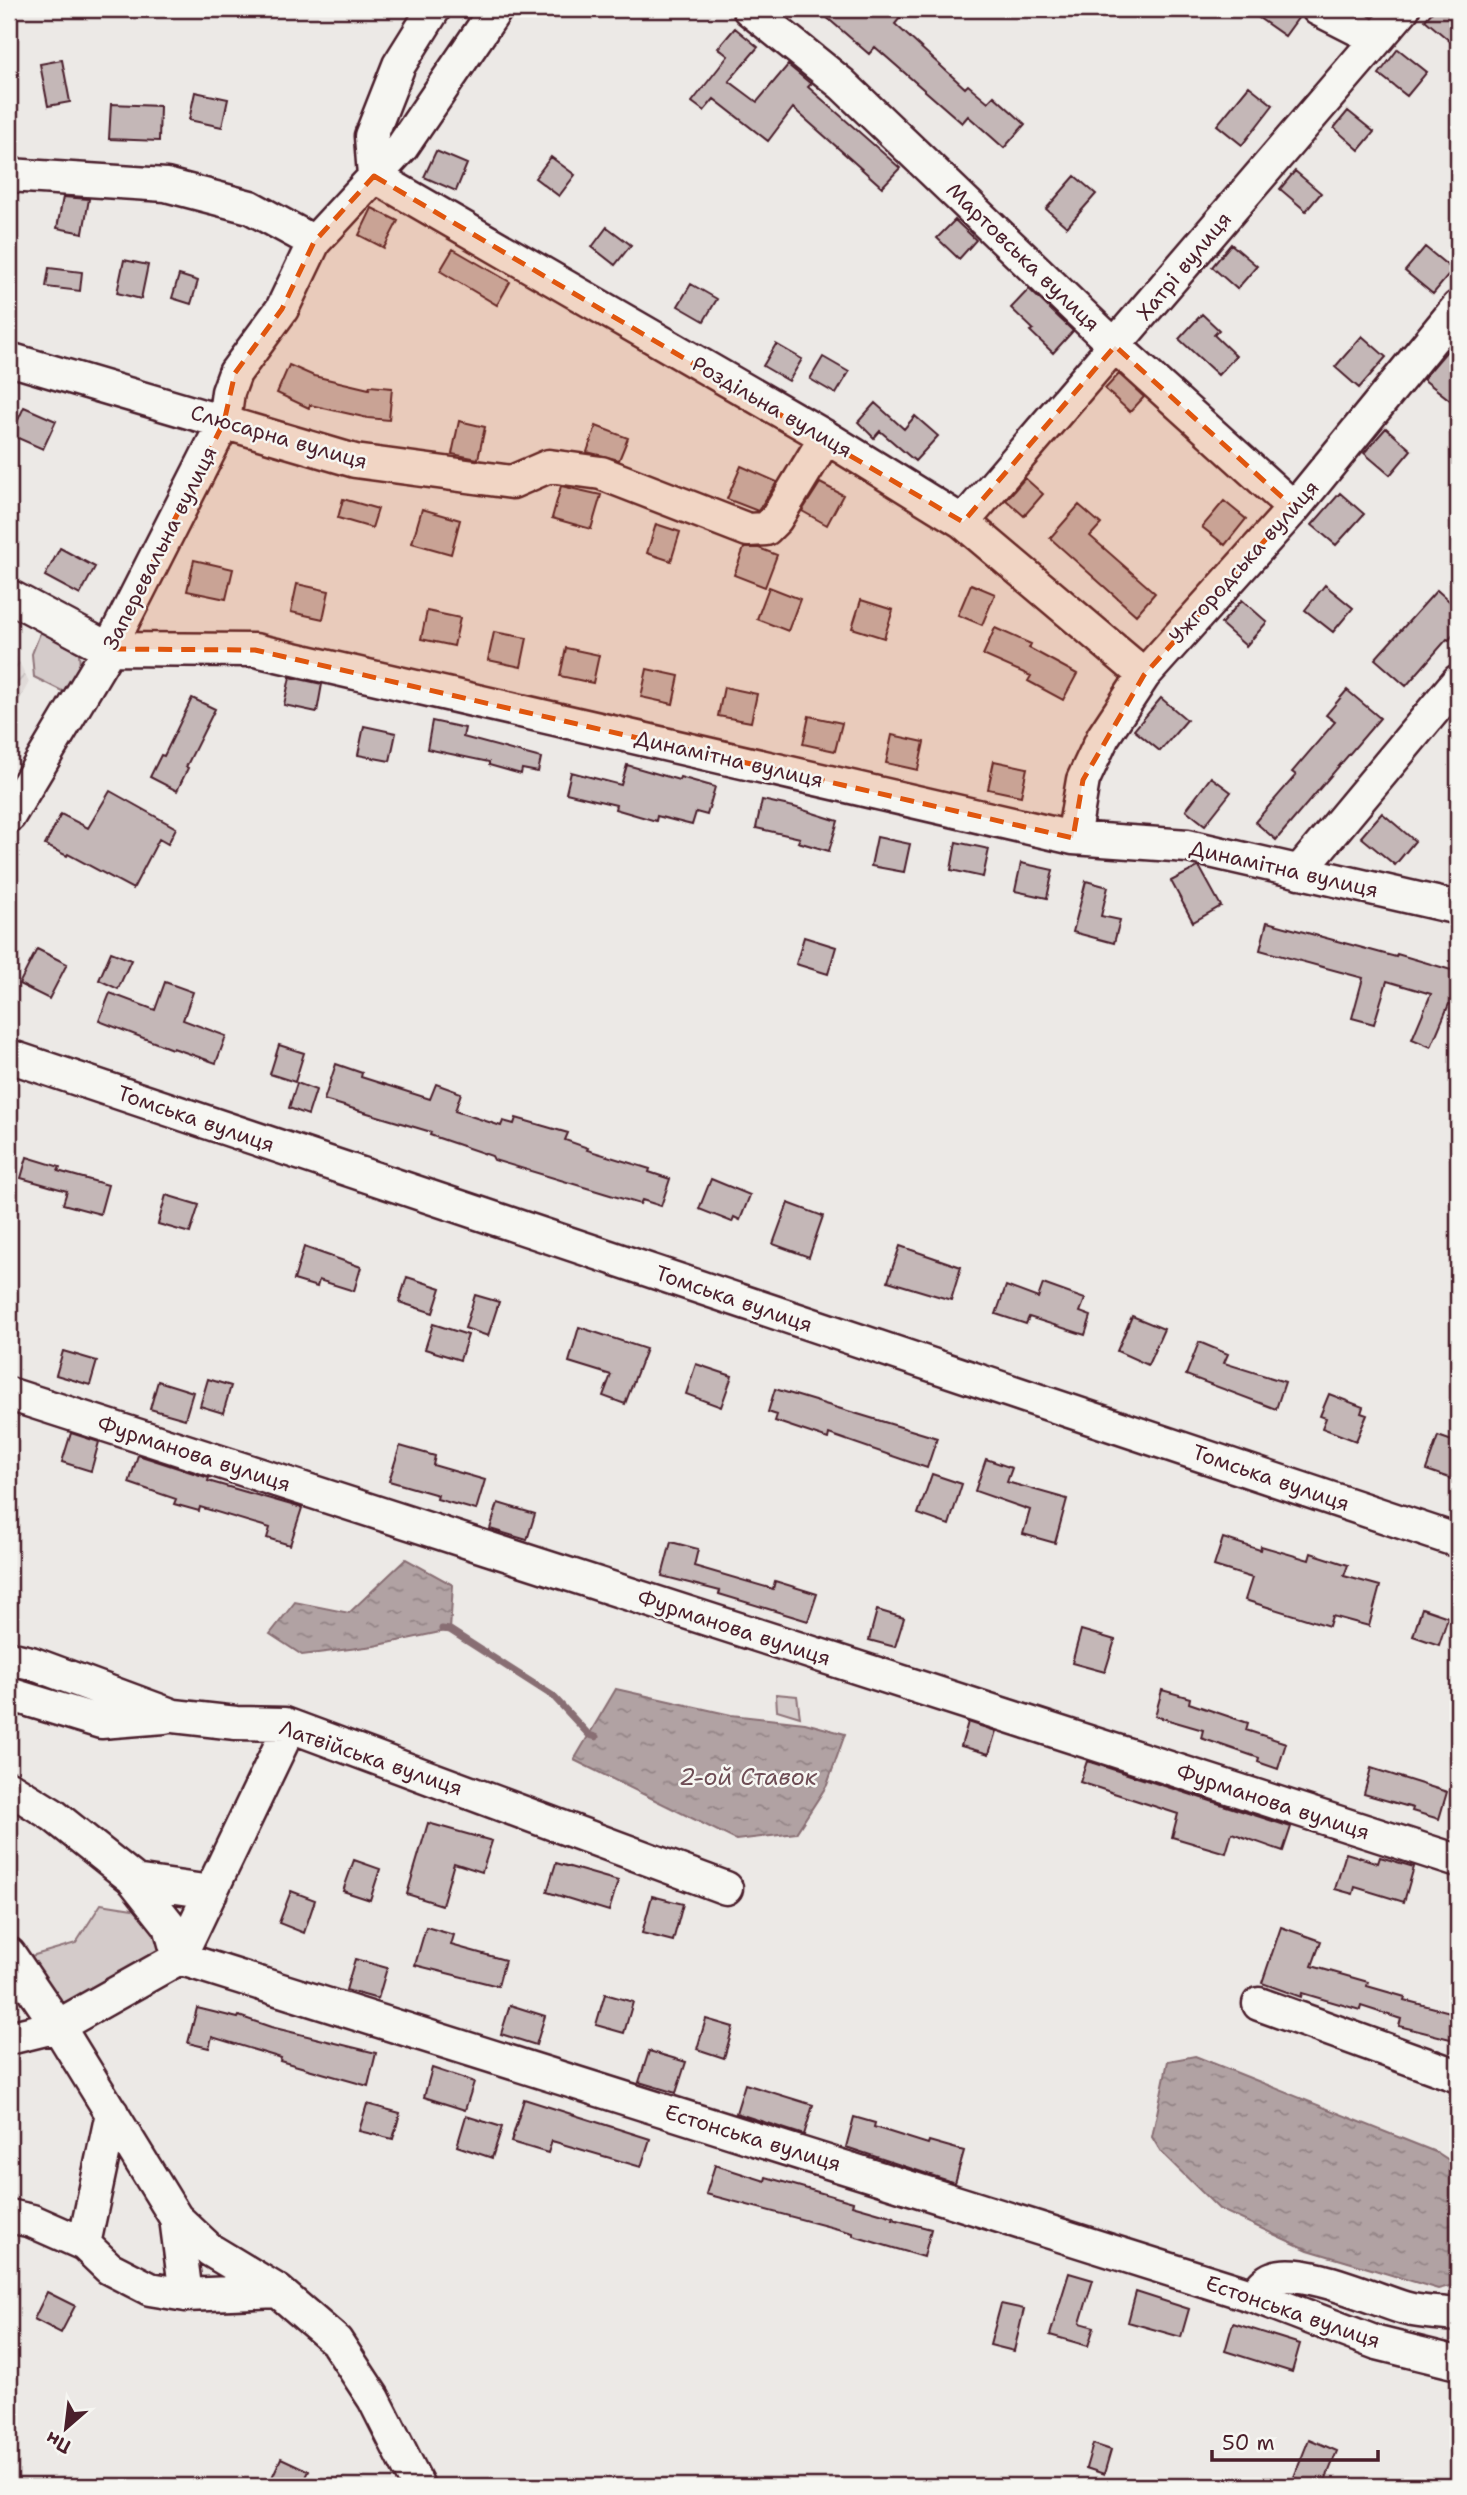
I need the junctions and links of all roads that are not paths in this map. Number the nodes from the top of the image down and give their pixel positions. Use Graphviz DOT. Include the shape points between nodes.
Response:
graph roads {
  1 [pos="434,9"];
  2 [pos="496,9"];
  3 [pos="749,9"];
  4 [pos="1318,9"];
  5 [pos="1403,9"];
  6 [pos="1377,39"];
  7 [pos="9,175"];
  8 [pos="374,176"];
  9 [pos="314,243"];
  10 [pos="1458,307"];
  11 [pos="1115,346"];
  12 [pos="9,359"];
  13 [pos="223,422"];
  14 [pos="826,437"];
  15 [pos="1294,508"];
  16 [pos="963,522"];
  17 [pos="9,596"];
  18 [pos="108,649"];
  19 [pos="1144,675"];
  20 [pos="1458,681"];
  21 [pos="9,816"];
  22 [pos="1073,838"];
  23 [pos="1299,872"];
  24 [pos="1458,908"];
  25 [pos="9,1056"];
  26 [pos="9,1394"];
  27 [pos="1458,1541"];
  28 [pos="9,1658"];
  29 [pos="9,1694"];
  30 [pos="174,1716"];
  31 [pos="290,1726"];
  32 [pos="9,1788"];
  33 [pos="1458,1861"];
  34 [pos="134,1881"];
  35 [pos="726,1888"];
  36 [pos="211,1892"];
  37 [pos="9,1954"];
  38 [pos="179,1958"];
  39 [pos="1259,2004"];
  40 [pos="58,2026"];
  41 [pos="9,2038"];
  42 [pos="1458,2077"];
  43 [pos="112,2113"];
  44 [pos="9,2216"];
  45 [pos="176,2218"];
  46 [pos="84,2244"];
  47 [pos="278,2291"];
  48 [pos="186,2295"];
  49 [pos="1254,2296"];
  50 [pos="1458,2315"];
  51 [pos="1458,2363"];
  52 [pos="418,2486"];
  1 -- 8 [label="street" via="399,65 371,136"];
  2 -- 8 [label="street, Заперевальна вулиця" via="402,147"];
  3 -- 11 [label="street, Мартовська вулиця" via="842,84"];
  4 -- 6 [label="street"];
  5 -- 6 [label="street, Хатрі вулиця"];
  6 -- 11 [label="street, Хатрі вулиця"];
  7 -- 9 [label="street" via="166,185 250,207"];
  8 -- 9 [label="street, Заперевальна вулиця"];
  8 -- 14 [label="street, Роздільна вулиця"];
  9 -- 13 [label="street, Заперевальна вулиця" via="282,310 235,373"];
  10 -- 15 [label="street, Ужгородська вулиця"];
  11 -- 15 [label="street, Мартовська вулиця"];
  11 -- 16 [label="street, Хатрі вулиця"];
  12 -- 13 [label="street, Слюсарна вулиця"];
  13 -- 14 [label="street, Слюсарна вулиця" via="355,461 499,481 512,482 549,466 601,473 748,530 766,529 776,519"];
  13 -- 18 [label="street, Заперевальна вулиця"];
  14 -- 16 [label="street, Роздільна вулиця"];
  15 -- 19 [label="street, Ужгородська вулиця"];
  16 -- 19 [label="street, Роздільна вулиця"];
  17 -- 18 [label="street, Динамітна вулиця"];
  18 -- 21 [label="street, Заперевальна вулиця"];
  18 -- 22 [label="street, Динамітна вулиця" via="255,650"];
  19 -- 22 [label="street, Ужгородська вулиця" via="1103,737 1083,780"];
  20 -- 23 [label="street"];
  22 -- 23 [label="street, Динамітна вулиця" via="1188,846"];
  23 -- 24 [label="street, Динамітна вулиця"];
  25 -- 27 [label="street, Томська вулиця"];
  26 -- 33 [label="street, Фурманова вулиця"];
  28 -- 30 [label="street, Латвiйська вулиця"];
  29 -- 30 [label="street" via="102,1722"];
  30 -- 31 [label="street, Латвiйська вулиця"];
  31 -- 35 [label="street, Латвiйська вулиця"];
  31 -- 36 [label="street"];
  32 -- 34 [label="street" via="53,1815"];
  34 -- 36 [label="street"];
  34 -- 38 [label="street" via="170,1926"];
  36 -- 38 [label="street"];
  37 -- 40 [label="street"];
  38 -- 40 [label="street"];
  38 -- 49 [label="street, Естонська вулиця"];
  39 -- 42 [label="street"];
  40 -- 41 [label="street"];
  40 -- 43 [label="street"];
  43 -- 45 [label="street"];
  43 -- 46 [label="street"];
  44 -- 46 [label="street"];
  45 -- 47 [label="street" via="210,2249"];
  45 -- 48 [label="street"];
  46 -- 48 [label="street" via="109,2268 150,2289"];
  47 -- 48 [label="street"];
  47 -- 52 [label="street" via="336,2341 374,2399"];
  49 -- 50 [label="street" via="1266,2282 1290,2274 1407,2309"];
  49 -- 51 [label="street, Естонська вулиця" via="1377,2343"];
}
